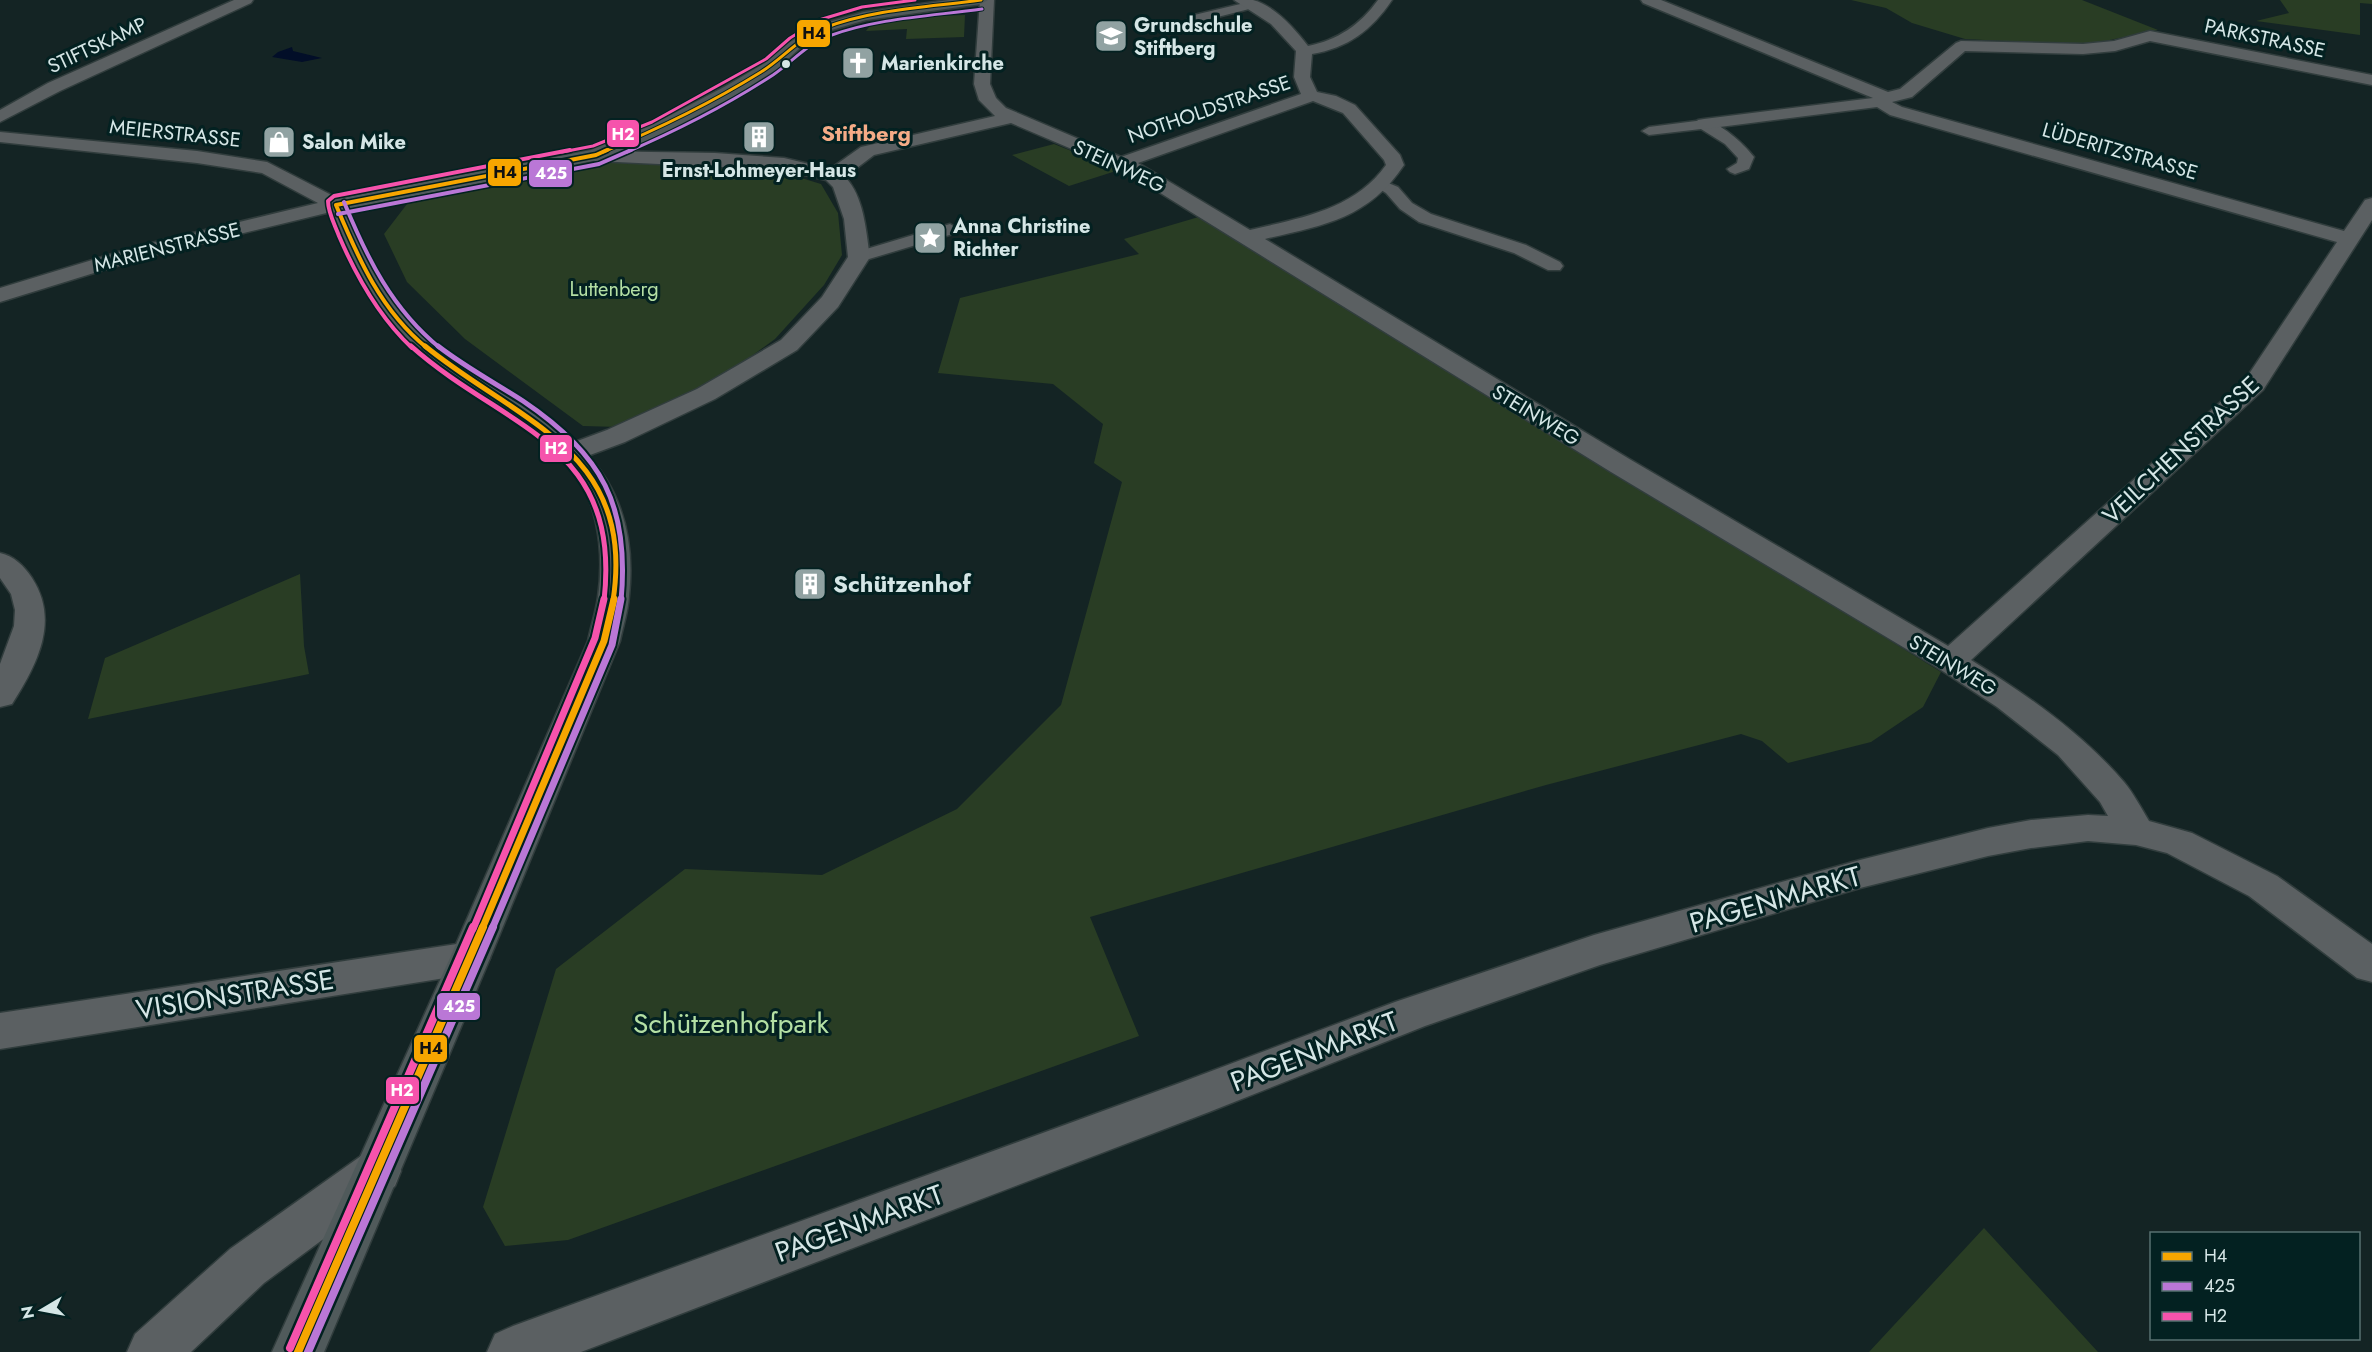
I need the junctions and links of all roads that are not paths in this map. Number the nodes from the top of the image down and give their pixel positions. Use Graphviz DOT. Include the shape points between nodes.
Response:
graph roads {
  1 [pos="246,0"];
  2 [pos="981,0"];
  3 [pos="987,0"];
  4 [pos="1385,0"];
  5 [pos="1648,0"];
  6 [pos="1247,3"];
  7 [pos="1194,19"];
  8 [pos="1304,51"];
  9 [pos="2365,79"];
  10 [pos="1310,95"];
  11 [pos="2372,98"];
  12 [pos="1883,100"];
  13 [pos="0,117"];
  14 [pos="1002,120"];
  15 [pos="1704,124"];
  16 [pos="1650,131"];
  17 [pos="0,137"];
  18 [pos="596,155"];
  19 [pos="1121,163"];
  20 [pos="1735,169"];
  21 [pos="832,176"];
  22 [pos="1382,185"];
  23 [pos="2372,204"];
  24 [pos="336,205"];
  25 [pos="950,229"];
  26 [pos="1248,237"];
  27 [pos="2350,239"];
  28 [pos="859,257"];
  29 [pos="1554,266"];
  30 [pos="0,294"];
  31 [pos="573,452"];
  32 [pos="0,562"];
  33 [pos="1950,661"];
  34 [pos="0,696"];
  35 [pos="2136,831"];
  36 [pos="470,958"];
  37 [pos="2372,966"];
  38 [pos="0,1031"];
  39 [pos="378,1171"];
  40 [pos="153,1352"];
  41 [pos="298,1352"];
  42 [pos="513,1352"];
  1 -- 13 [label="street, STIFTSKAMP" via="54,87"];
  2 -- 18 [label="street" via="872,15 823,28 732,90 656,130"];
  3 -- 14 [label="street, STEINWEG" via="982,84 984,96"];
  4 -- 8 [label="street" via="1360,31 1330,48"];
  5 -- 12 [label="street, LÜDERITZSTRASSE"];
  6 -- 7 [label="lane"];
  6 -- 8 [label="street" via="1290,32"];
  8 -- 10 [label="street" via="1302,77"];
  9 -- 11 [label="street"];
  9 -- 12 [label="street, PARKSTRASSE" via="2150,36 2092,48 1961,46 1906,93"];
  10 -- 19 [label="street, NOTHOLDSTRASSE"];
  10 -- 22 [label="street" via="1349,109 1393,159 1395,165"];
  12 -- 15 [label="street"];
  12 -- 27 [label="street, LÜDERITZSTRASSE" via="1896,111"];
  14 -- 19 [label="street, STEINWEG"];
  14 -- 21 [label="street" via="868,151"];
  15 -- 16 [label="lane"];
  15 -- 20 [label="lane" via="1746,157 1744,166"];
  17 -- 24 [label="street, MEIERSTRASSE" via="258,166 283,175"];
  18 -- 21 [label="street" via="784,164"];
  18 -- 24 [label="street"];
  19 -- 26 [label="street, STEINWEG"];
  21 -- 28 [label="street" via="842,185 854,219"];
  22 -- 26 [label="street" via="1330,215"];
  22 -- 29 [label="lane" via="1425,218 1520,249"];
  23 -- 27 [label="street, VEILCHENSTRASSE"];
  24 -- 30 [label="street, MARIENSTRASSE" via="142,251"];
  24 -- 31 [label="street" via="360,265 401,325 438,358 554,435"];
  25 -- 28 [label="lane"];
  26 -- 33 [label="street, STEINWEG" via="1611,460"];
  27 -- 33 [label="street, VEILCHENSTRASSE" via="2254,386"];
  28 -- 31 [label="street" via="830,302 789,345 706,394"];
  31 -- 36 [label="street" via="591,477 611,523 616,568 614,598 604,640"];
  32 -- 34 [label="street" via="16,574 32,603 27,644"];
  33 -- 35 [label="street, STEINWEG" via="2009,699 2070,747 2113,793"];
  35 -- 37 [label="street, PAGENMARKT" via="2179,843 2263,886"];
  35 -- 42 [label="street, PAGENMARKT" via="2088,828 1988,842 1860,874 1594,951 1410,1014"];
  36 -- 38 [label="street, VISIONSTRASSE"];
  36 -- 39 [label="street"];
  39 -- 40 [label="street" via="248,1266"];
  39 -- 41 [label="street"];
}
